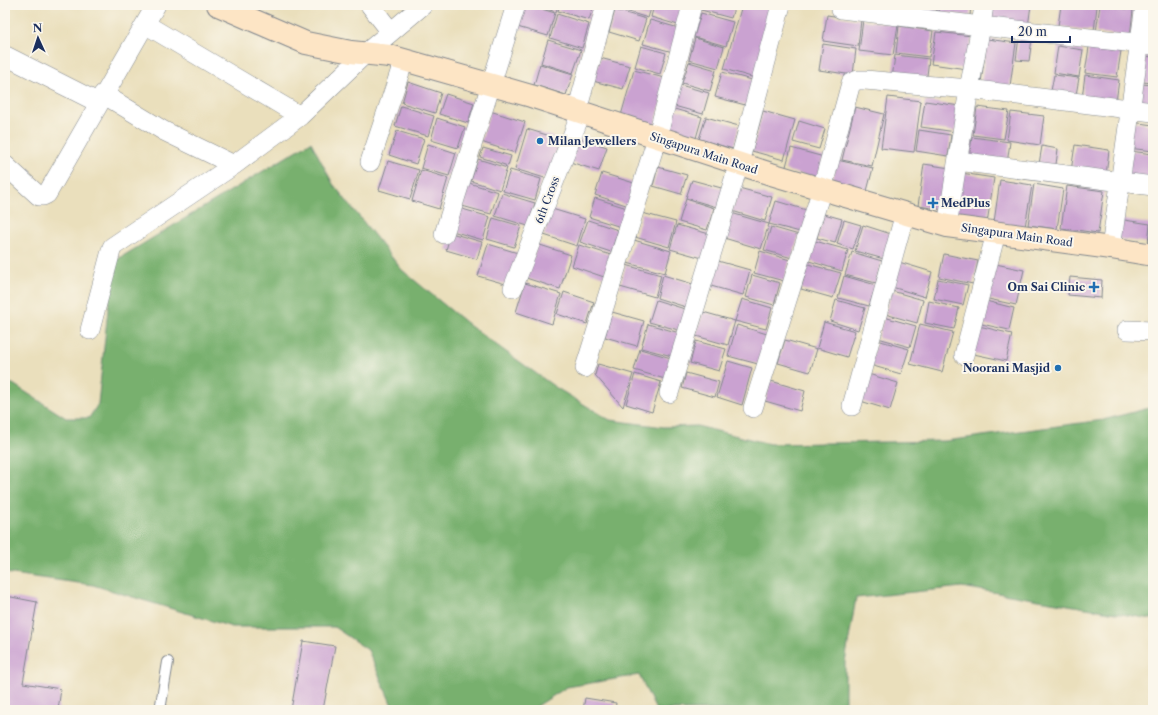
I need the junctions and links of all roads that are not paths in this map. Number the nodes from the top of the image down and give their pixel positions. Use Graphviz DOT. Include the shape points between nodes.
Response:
graph roads {
  1 [pos="156,5"];
  2 [pos="218,5"];
  3 [pos="370,5"];
  4 [pos="423,5"];
  5 [pos="516,5"];
  6 [pos="606,5"];
  7 [pos="692,5"];
  8 [pos="781,5"];
  9 [pos="984,5"];
  10 [pos="1145,5"];
  11 [pos="841,9"];
  12 [pos="145,24"];
  13 [pos="981,26"];
  14 [pos="391,32"];
  15 [pos="1146,44"];
  16 [pos="366,53"];
  17 [pos="6,56"];
  18 [pos="404,60"];
  19 [pos="491,85"];
  20 [pos="969,89"];
  21 [pos="101,98"];
  22 [pos="1130,109"];
  23 [pos="579,112"];
  24 [pos="1153,112"];
  25 [pos="300,116"];
  26 [pos="657,138"];
  27 [pos="958,161"];
  28 [pos="370,162"];
  29 [pos="739,164"];
  30 [pos="5,165"];
  31 [pos="234,165"];
  32 [pos="1120,182"];
  33 [pos="1153,186"];
  34 [pos="822,189"];
  35 [pos="905,213"];
  36 [pos="947,226"];
  37 [pos="996,233"];
  38 [pos="444,234"];
  39 [pos="1111,248"];
  40 [pos="1153,255"];
  41 [pos="513,288"];
  42 [pos="90,330"];
  43 [pos="1127,330"];
  44 [pos="1153,331"];
  45 [pos="964,355"];
  46 [pos="585,368"];
  47 [pos="669,393"];
  48 [pos="852,406"];
  49 [pos="753,408"];
  50 [pos="168,662"];
  51 [pos="160,710"];
  1 -- 12 [label="street"];
  2 -- 16 [label="street, Singapura Main Road" via="306,43"];
  3 -- 14 [label="street"];
  4 -- 14 [label="street"];
  5 -- 19 [label="street"];
  6 -- 23 [label="street, 6th Cross"];
  7 -- 26 [label="street"];
  8 -- 29 [label="street"];
  9 -- 13 [label="street"];
  10 -- 15 [label="street"];
  11 -- 13 [label="street"];
  12 -- 21 [label="street"];
  12 -- 25 [label="street"];
  13 -- 15 [label="street"];
  13 -- 20 [label="street"];
  14 -- 16 [label="street"];
  15 -- 22 [label="street"];
  16 -- 18 [label="street, Singapura Main Road"];
  16 -- 25 [label="street"];
  17 -- 21 [label="street"];
  18 -- 19 [label="street, Singapura Main Road"];
  18 -- 28 [label="street"];
  19 -- 23 [label="street, Singapura Main Road"];
  19 -- 38 [label="street"];
  20 -- 22 [label="street"];
  20 -- 27 [label="street"];
  20 -- 34 [label="street" via="865,80 851,83"];
  21 -- 30 [label="street" via="47,194 39,196"];
  21 -- 31 [label="street"];
  22 -- 24 [label="street"];
  22 -- 32 [label="street"];
  23 -- 26 [label="street, Singapura Main Road"];
  23 -- 41 [label="street, 6th Cross"];
  25 -- 31 [label="street"];
  26 -- 29 [label="street, Singapura Main Road"];
  26 -- 46 [label="street"];
  27 -- 32 [label="street"];
  27 -- 36 [label="street"];
  29 -- 34 [label="street, Singapura Main Road"];
  29 -- 47 [label="street"];
  31 -- 42 [label="street" via="112,248"];
  32 -- 33 [label="street"];
  32 -- 39 [label="street"];
  34 -- 35 [label="street, Singapura Main Road"];
  34 -- 49 [label="street"];
  35 -- 36 [label="street, Singapura Main Road"];
  35 -- 48 [label="street"];
  36 -- 37 [label="street, Singapura Main Road"];
  37 -- 39 [label="street, Singapura Main Road"];
  37 -- 45 [label="street"];
  39 -- 40 [label="street, Singapura Main Road"];
  43 -- 44 [label="street"];
  50 -- 51 [label="lane"];
}
